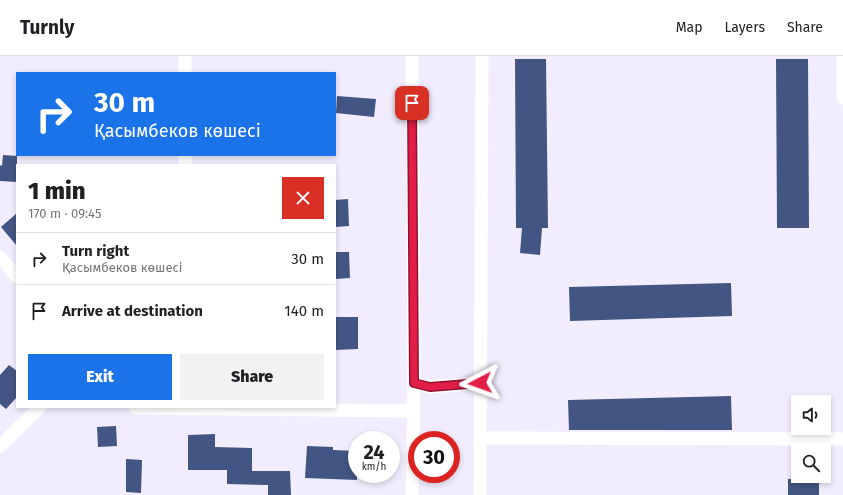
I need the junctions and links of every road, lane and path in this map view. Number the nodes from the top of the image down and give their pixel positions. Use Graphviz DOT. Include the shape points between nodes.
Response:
graph roads {
  1 [pos="185,56"];
  2 [pos="412,56"];
  3 [pos="482,56"];
  4 [pos="842,56"];
  5 [pos="185,72"];
  6 [pos="843,98"];
  7 [pos="0,258"];
  8 [pos="16,276"];
  9 [pos="414,383"];
  10 [pos="480,383"];
  11 [pos="39,408"];
  12 [pos="204,408"];
  13 [pos="413,411"];
  14 [pos="480,438"];
  15 [pos="843,439"];
  16 [pos="0,446"];
  17 [pos="412,495"];
  18 [pos="480,495"];
  1 -- 5 [label="street"];
  2 -- 9 [label="street"];
  3 -- 10 [label="street"];
  4 -- 6 [label="street"];
  7 -- 8 [label="street"];
  9 -- 10 [label="street" via="430,387"];
  9 -- 13 [label="street"];
  10 -- 14 [label="street"];
  11 -- 16 [label="street"];
  12 -- 13 [label="street"];
  13 -- 17 [label="street"];
  14 -- 15 [label="street"];
  14 -- 18 [label="street"];
}
